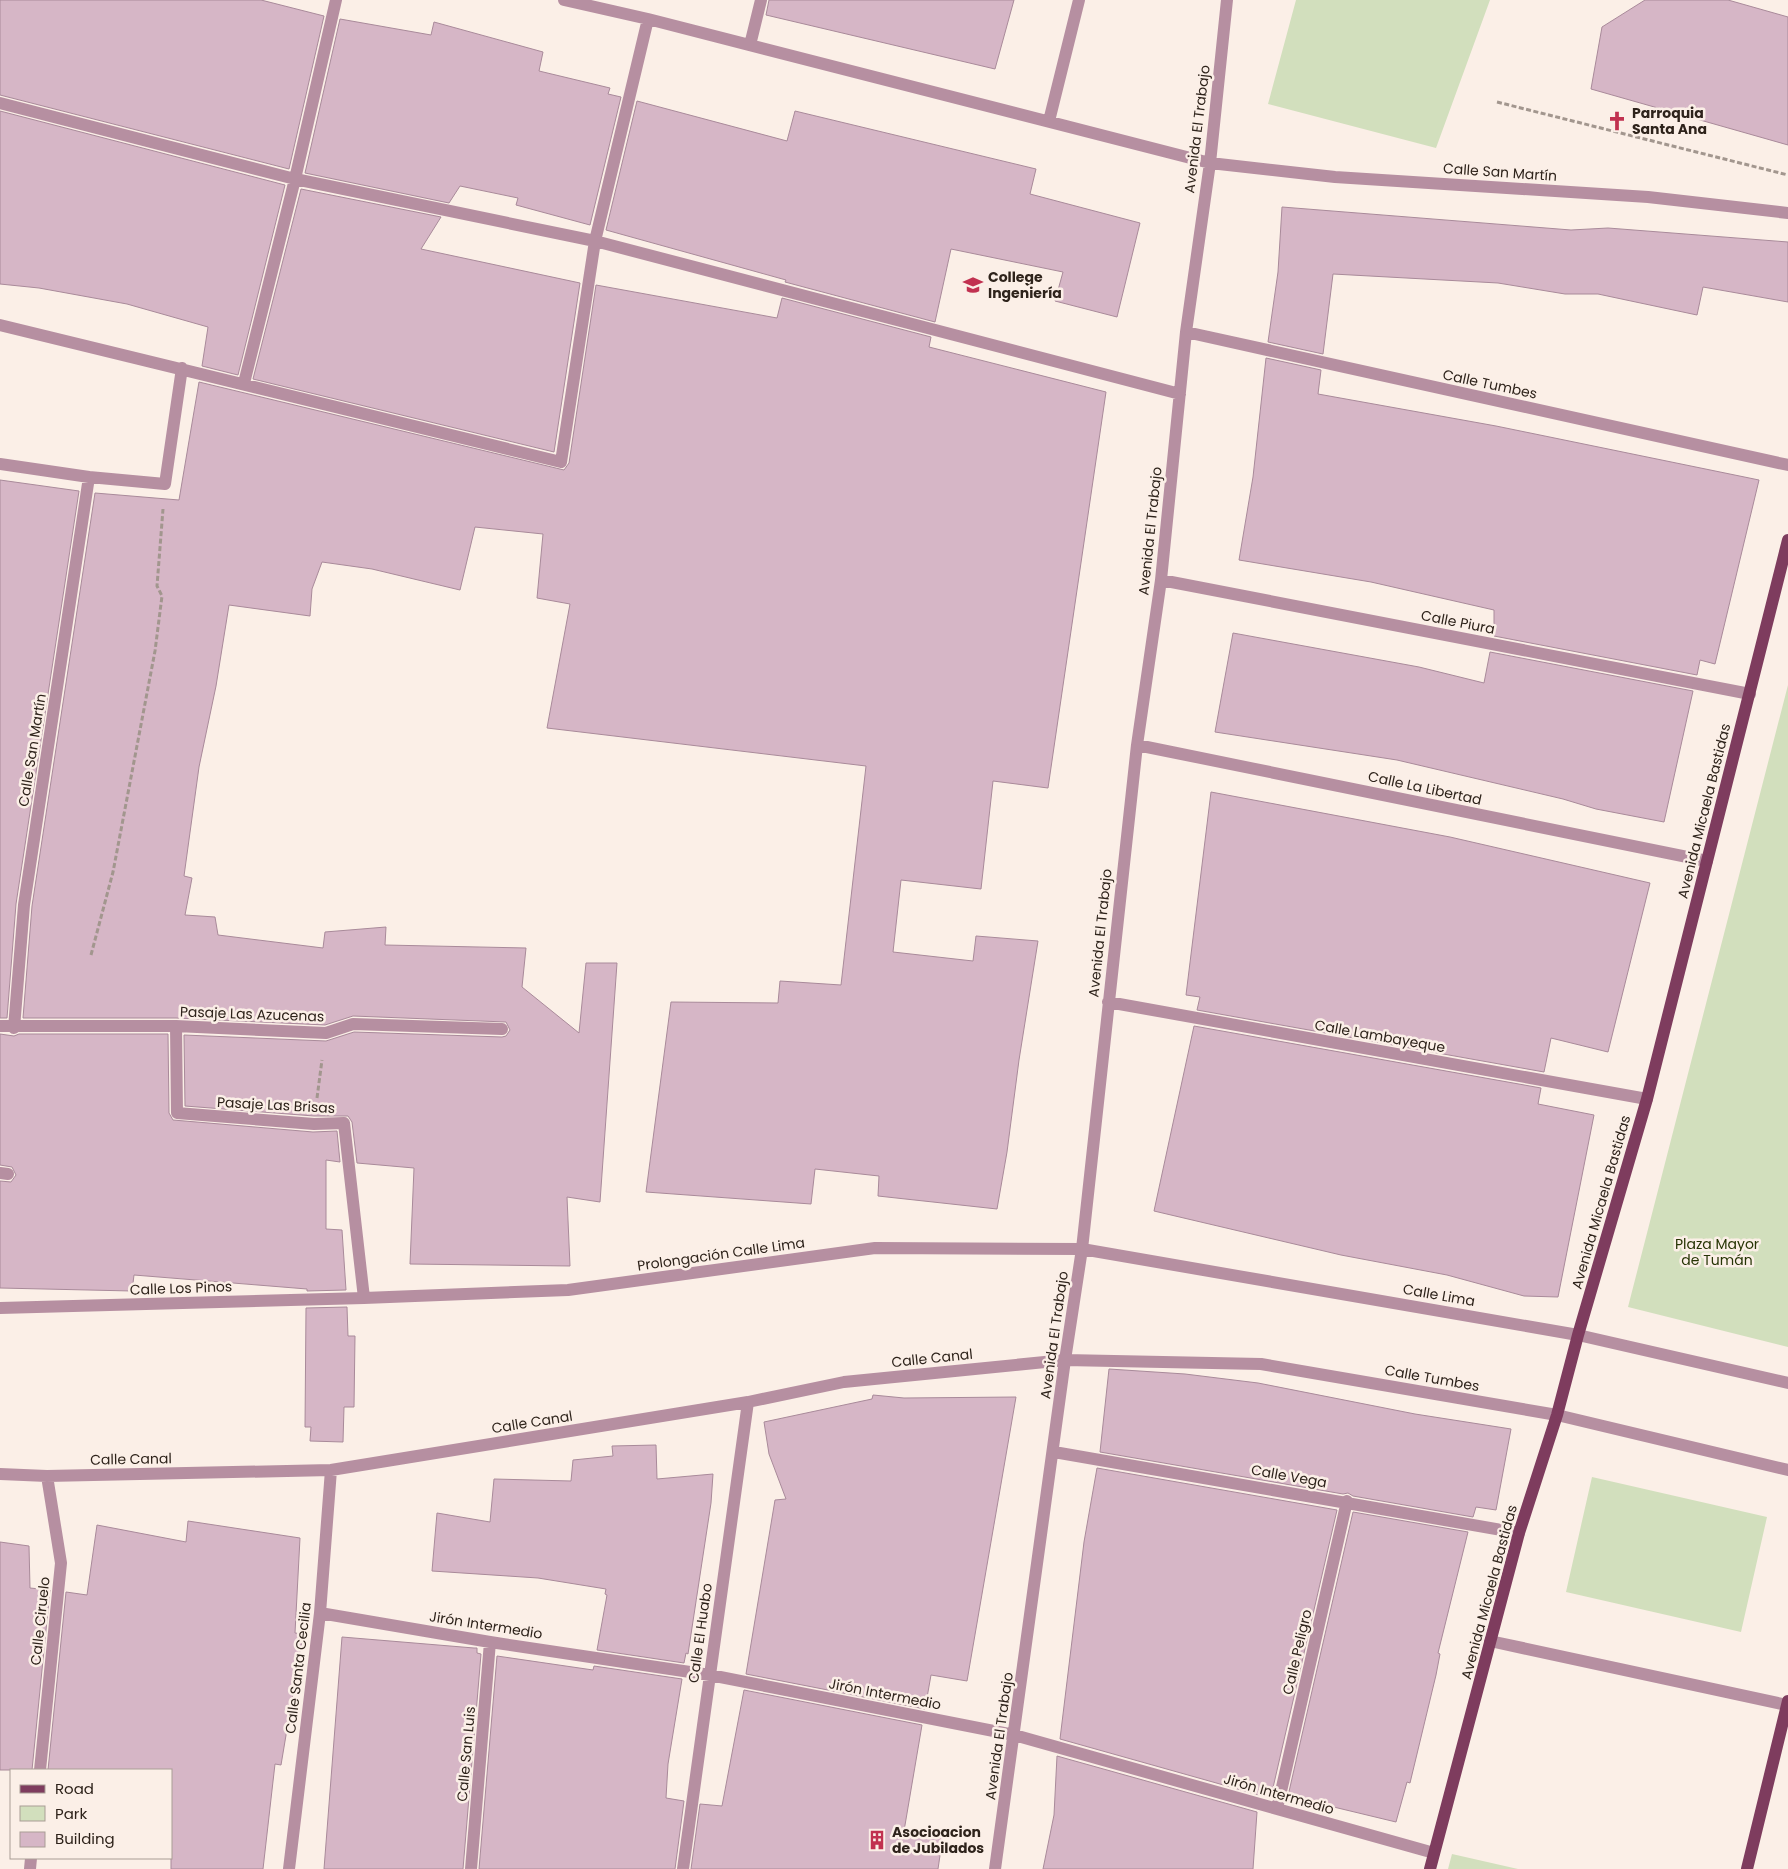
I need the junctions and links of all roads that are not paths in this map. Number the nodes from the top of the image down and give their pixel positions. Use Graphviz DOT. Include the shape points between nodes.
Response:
graph roads {
  1 [pos="336,0"];
  2 [pos="564,0"];
  3 [pos="761,0"];
  4 [pos="1080,0"];
  5 [pos="1227,0"];
  6 [pos="648,19"];
  7 [pos="750,45"];
  8 [pos="0,104"];
  9 [pos="1049,121"];
  10 [pos="1210,163"];
  11 [pos="295,179"];
  12 [pos="1788,213"];
  13 [pos="595,241"];
  14 [pos="0,325"];
  15 [pos="1186,332"];
  16 [pos="182,368"];
  17 [pos="244,383"];
  18 [pos="1180,394"];
  19 [pos="0,464"];
  20 [pos="1788,465"];
  21 [pos="89,477"];
  22 [pos="1788,540"];
  23 [pos="1161,580"];
  24 [pos="1750,694"];
  25 [pos="1137,745"];
  26 [pos="1707,861"];
  27 [pos="1108,1002"];
  28 [pos="0,1026"];
  29 [pos="176,1026"];
  30 [pos="14,1028"];
  31 [pos="502,1029"];
  32 [pos="1647,1099"];
  33 [pos="1082,1249"];
  34 [pos="364,1298"];
  35 [pos="0,1308"];
  36 [pos="1578,1334"];
  37 [pos="1065,1360"];
  38 [pos="1788,1383"];
  39 [pos="748,1402"];
  40 [pos="1557,1415"];
  41 [pos="1054,1452"];
  42 [pos="331,1470"];
  43 [pos="1788,1470"];
  44 [pos="0,1474"];
  45 [pos="47,1476"];
  46 [pos="1348,1502"];
  47 [pos="1519,1533"];
  48 [pos="320,1613"];
  49 [pos="1490,1641"];
  50 [pos="490,1642"];
  51 [pos="710,1675"];
  52 [pos="1787,1703"];
  53 [pos="1014,1735"];
  54 [pos="40,1769"];
  55 [pos="1277,1809"];
  56 [pos="1434,1853"];
  57 [pos="289,1869"];
  58 [pos="471,1869"];
  59 [pos="683,1869"];
  60 [pos="995,1869"];
  61 [pos="1430,1869"];
  62 [pos="1747,1869"];
  1 -- 11 [label="street"];
  2 -- 6 [label="street, Calle San Martín"];
  3 -- 7 [label="street"];
  4 -- 9 [label="street"];
  5 -- 10 [label="street, Avenida El Trabajo"];
  6 -- 7 [label="street, Calle San Martín"];
  6 -- 13 [label="street"];
  7 -- 9 [label="street, Calle San Martín"];
  8 -- 11 [label="street"];
  9 -- 10 [label="street, Calle San Martín"];
  10 -- 12 [label="street, Calle San Martín" via="1335,177 1648,197"];
  10 -- 15 [label="street, Avenida El Trabajo"];
  11 -- 13 [label="street"];
  11 -- 17 [label="street"];
  13 -- 17 [label="street" via="561,462"];
  13 -- 18 [label="street"];
  14 -- 16 [label="street"];
  15 -- 18 [label="street, Avenida El Trabajo"];
  15 -- 20 [label="street, Calle Tumbes"];
  16 -- 17 [label="street"];
  16 -- 21 [label="street" via="165,484"];
  18 -- 23 [label="street, Avenida El Trabajo"];
  19 -- 21 [label="street"];
  21 -- 30 [label="street, Calle San Martín" via="24,905"];
  22 -- 24 [label="main road, Avenida Micaela Bastidas"];
  23 -- 24 [label="street, Calle Piura"];
  23 -- 25 [label="street, Avenida El Trabajo"];
  24 -- 26 [label="main road, Avenida Micaela Bastidas"];
  25 -- 26 [label="street, Calle La Libertad"];
  25 -- 27 [label="street, Avenida El Trabajo"];
  26 -- 32 [label="main road, Avenida Micaela Bastidas"];
  27 -- 32 [label="street, Calle Lambayeque"];
  27 -- 33 [label="street, Avenida El Trabajo"];
  28 -- 30 [label="street, Pasaje Las Azucenas"];
  29 -- 30 [label="street, Pasaje Las Azucenas"];
  29 -- 31 [label="street, Pasaje Las Azucenas" via="326,1033 353,1024"];
  29 -- 34 [label="street, Pasaje Las Brisas" via="177,1113 314,1124 344,1123"];
  32 -- 36 [label="main road, Avenida Micaela Bastidas"];
  33 -- 34 [label="street, Prolongación Calle Lima" via="875,1248 568,1290"];
  33 -- 36 [label="street, Calle Lima"];
  33 -- 37 [label="street, Avenida El Trabajo"];
  34 -- 35 [label="street, Calle Los Pinos"];
  36 -- 38 [label="street, Calle Lima"];
  36 -- 40 [label="main road, Avenida Micaela Bastidas"];
  37 -- 39 [label="street, Calle Canal" via="844,1382"];
  37 -- 40 [label="street, Calle Tumbes" via="1261,1364"];
  37 -- 41 [label="street, Avenida El Trabajo"];
  39 -- 42 [label="street, Calle Canal"];
  39 -- 51 [label="street, Calle El Huabo"];
  40 -- 43 [label="street, Calle Tumbes"];
  40 -- 47 [label="main road, Avenida Micaela Bastidas"];
  41 -- 46 [label="street, Calle Vega"];
  41 -- 53 [label="street, Avenida El Trabajo"];
  42 -- 45 [label="street, Calle Canal"];
  42 -- 48 [label="street, Calle Santa Cecilia"];
  44 -- 45 [label="street, Calle Canal"];
  45 -- 54 [label="street, Calle Ciruelo" via="61,1563"];
  46 -- 47 [label="street, Calle Vega"];
  46 -- 55 [label="street, Calle Peligro"];
  47 -- 49 [label="main road, Avenida Micaela Bastidas"];
  48 -- 50 [label="street, Jirón Intermedio"];
  48 -- 57 [label="street, Calle Santa Cecilia"];
  49 -- 52 [label="street"];
  49 -- 56 [label="main road, Avenida Micaela Bastidas"];
  50 -- 51 [label="street, Jirón Intermedio"];
  50 -- 58 [label="street, Calle San Luis"];
  51 -- 53 [label="street, Jirón Intermedio"];
  51 -- 59 [label="street, Calle El Huabo"];
  52 -- 62 [label="main road"];
  53 -- 55 [label="street, Jirón Intermedio"];
  53 -- 60 [label="street, Avenida El Trabajo"];
  55 -- 56 [label="street, Jirón Intermedio"];
  56 -- 61 [label="main road, Avenida Micaela Bastidas"];
}
